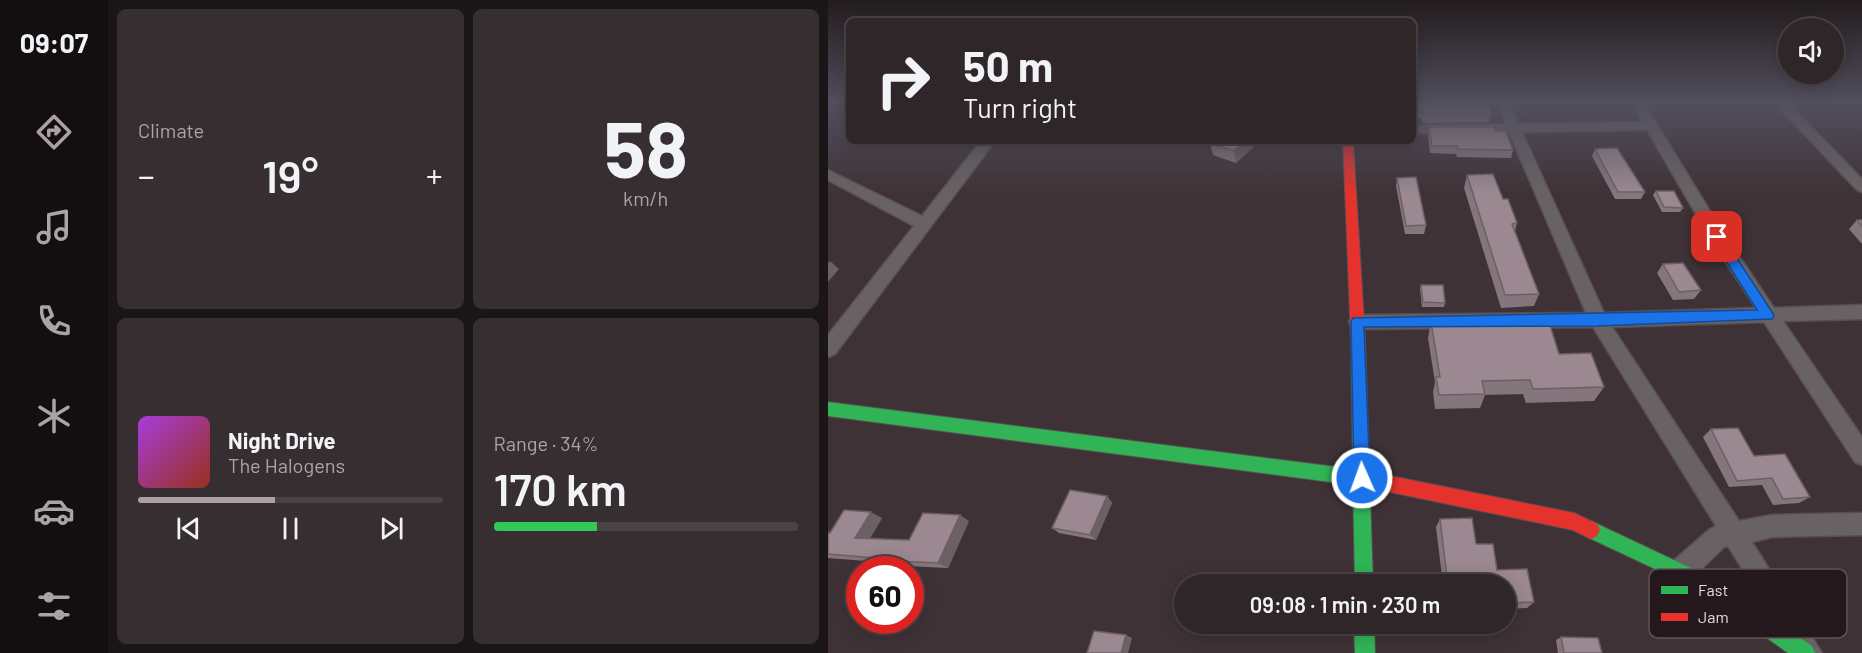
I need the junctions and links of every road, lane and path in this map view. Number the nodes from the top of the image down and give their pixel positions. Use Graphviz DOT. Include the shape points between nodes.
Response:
graph roads {
  1 [pos="1515,132"];
  2 [pos="1656,132"];
  3 [pos="1809,132"];
  4 [pos="986,144"];
  5 [pos="1348,144"];
  6 [pos="828,174"];
  7 [pos="1862,187"];
  8 [pos="924,224"];
  9 [pos="1862,312"];
  10 [pos="1767,315"];
  11 [pos="1598,320"];
  12 [pos="1358,322"];
  13 [pos="828,349"];
  14 [pos="828,409"];
  15 [pos="1862,455"];
  16 [pos="1362,478"];
  17 [pos="1862,524"];
  18 [pos="1733,533"];
  19 [pos="1674,569"];
  20 [pos="1683,569"];
  21 [pos="1755,569"];
  22 [pos="1364,574"];
  23 [pos="1364,634"];
  24 [pos="1785,638"];
  25 [pos="1798,638"];
  26 [pos="1365,653"];
  27 [pos="1807,653"];
  1 -- 11 [label="street"];
  2 -- 10 [label="street"];
  3 -- 7 [label="street"];
  4 -- 8 [label="street"];
  5 -- 12 [label="street"];
  6 -- 8 [label="street"];
  8 -- 13 [label="street"];
  9 -- 10 [label="street"];
  10 -- 11 [label="street"];
  10 -- 15 [label="street"];
  11 -- 12 [label="street"];
  11 -- 18 [label="street"];
  12 -- 16 [label="street"];
  14 -- 16 [label="street"];
  16 -- 19 [label="street" via="1574,522"];
  16 -- 22 [label="street"];
  17 -- 18 [label="street" via="1772,526"];
  18 -- 20 [label="street" via="1718,537"];
  18 -- 21 [label="street"];
  23 -- 26 [label="street"];
  24 -- 27 [label="street"];
  25 -- 27 [label="street"];
}
